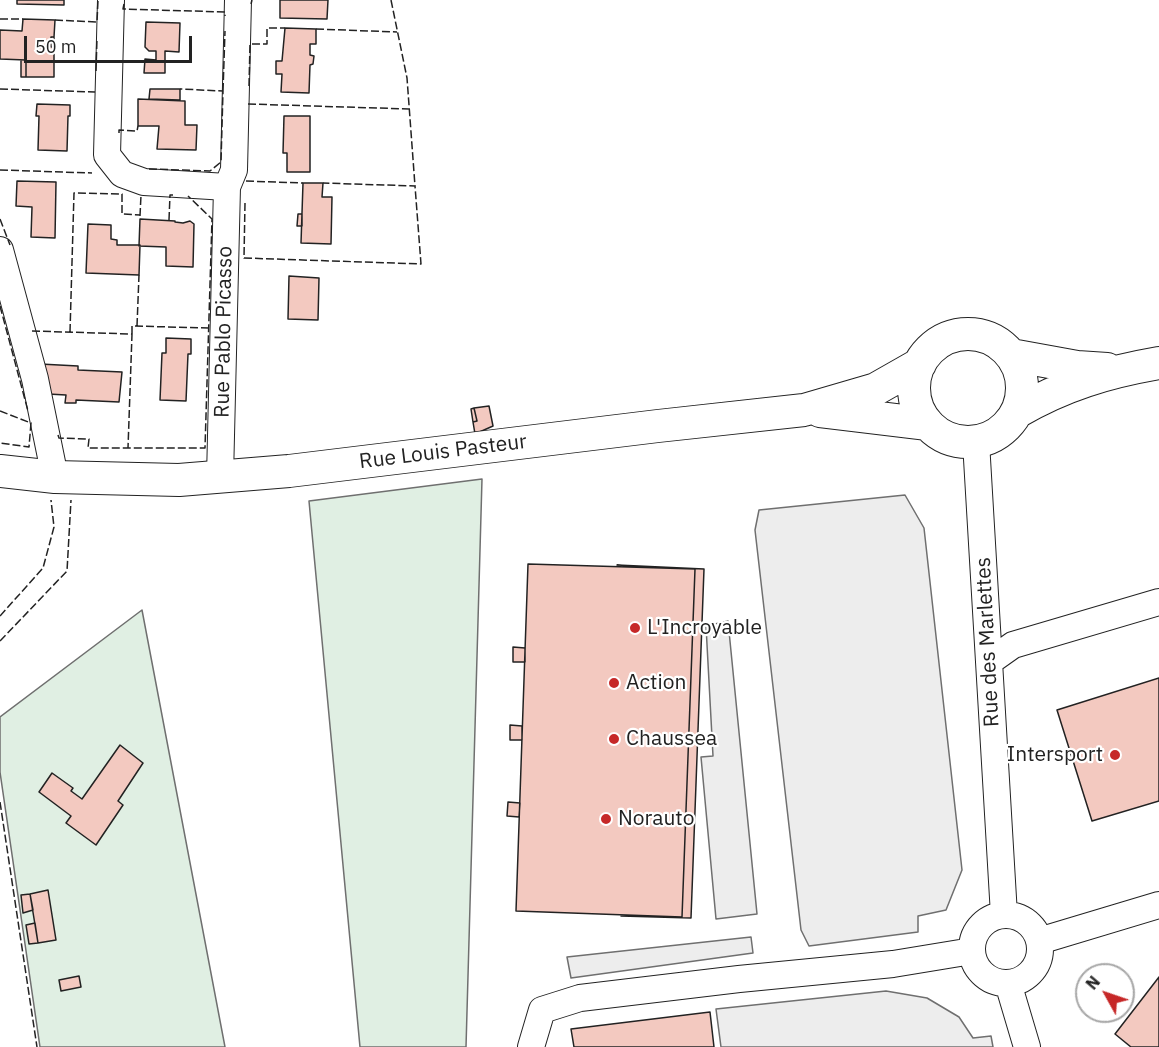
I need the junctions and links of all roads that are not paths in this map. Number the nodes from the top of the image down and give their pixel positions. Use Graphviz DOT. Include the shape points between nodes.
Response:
graph roads {
  1 [pos="111,0"];
  2 [pos="238,0"];
  3 [pos="227,187"];
  4 [pos="0,250"];
  5 [pos="1011,355"];
  6 [pos="1159,363"];
  7 [pos="920,364"];
  8 [pos="1120,370"];
  9 [pos="804,410"];
  10 [pos="1017,412"];
  11 [pos="928,424"];
  12 [pos="976,442"];
  13 [pos="0,471"];
  14 [pos="68,477"];
  15 [pos="220,477"];
  16 [pos="1159,602"];
  17 [pos="987,632"];
  18 [pos="1013,645"];
  19 [pos="989,662"];
  20 [pos="1159,905"];
  21 [pos="1004,915"];
  22 [pos="1039,940"];
  23 [pos="972,951"];
  24 [pos="1008,983"];
  25 [pos="531,1047"];
  26 [pos="1027,1047"];
  1 -- 3 [label="street" via="107,155 122,174 144,182"];
  2 -- 3 [label="street, Rue Pablo Picasso" via="234,170"];
  3 -- 15 [label="street, Rue Pablo Picasso"];
  4 -- 14 [label="street" via="35,379"];
  5 -- 7 [label="main road" via="998,343 981,336 963,335 946,339"];
  5 -- 8 [label="main road"];
  5 -- 10 [label="main road" via="1022,382"];
  6 -- 8 [label="main road"];
  7 -- 9 [label="main road, Rue Louis Pasteur" via="876,388"];
  7 -- 11 [label="main road" via="915,395"];
  8 -- 10 [label="main road" via="1051,393"];
  9 -- 11 [label="main road, Rue Louis Pasteur"];
  9 -- 15 [label="main road, Rue Louis Pasteur"];
  10 -- 12 [label="main road" via="1000,432"];
  11 -- 12 [label="main road" via="950,439"];
  12 -- 17 [label="street, Rue des Marlettes"];
  13 -- 14 [label="main road, Rue Louis Pasteur"];
  14 -- 15 [label="main road, Rue Louis Pasteur"];
  16 -- 18 [label="street"];
  17 -- 18 [label="street"];
  17 -- 19 [label="street, Rue des Marlettes"];
  18 -- 19 [label="street"];
  19 -- 21 [label="street, Rue des Marlettes"];
  20 -- 22 [label="street"];
  21 -- 22 [label="street" via="1026,921"];
  21 -- 23 [label="street" via="984,923 977,931"];
  22 -- 24 [label="street" via="1037,964 1030,974"];
  23 -- 24 [label="street" via="980,971 988,978"];
  23 -- 25 [label="street" via="893,964 580,998 542,1010"];
  24 -- 26 [label="street"];
}
